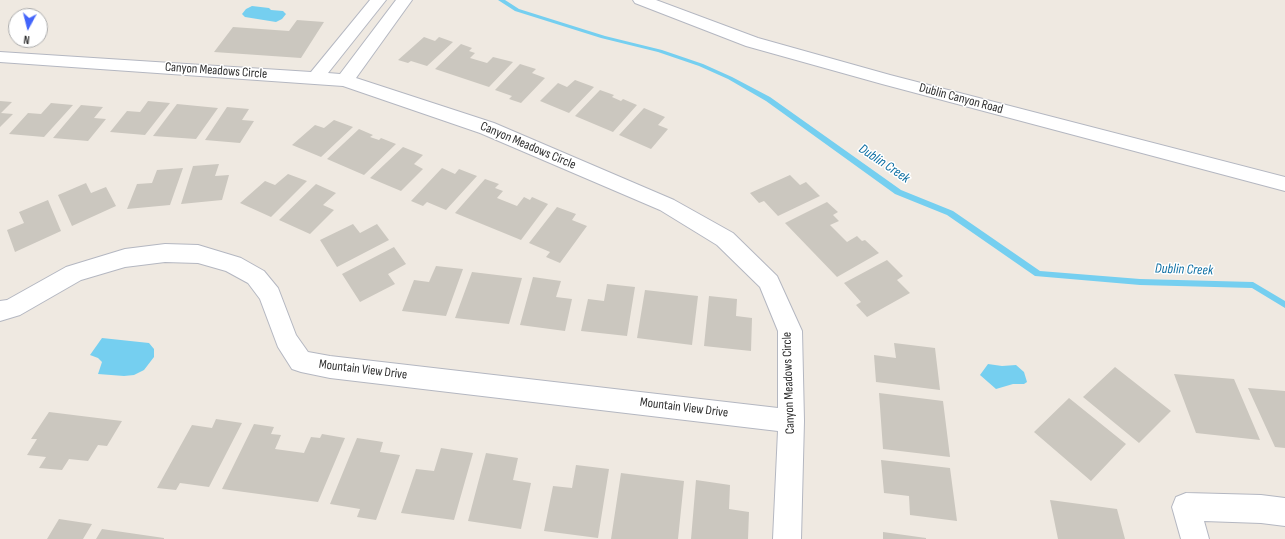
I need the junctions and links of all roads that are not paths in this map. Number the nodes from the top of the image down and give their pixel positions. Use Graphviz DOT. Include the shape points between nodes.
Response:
graph roads {
  1 [pos="404,0"];
  2 [pos="641,0"];
  3 [pos="375,4"];
  4 [pos="0,57"];
  5 [pos="316,77"];
  6 [pos="345,80"];
  7 [pos="1285,184"];
  8 [pos="0,311"];
  9 [pos="791,421"];
  10 [pos="1285,512"];
  11 [pos="787,539"];
  12 [pos="1195,539"];
  1 -- 6 [label="street"];
  2 -- 7 [label="street, Dublin Canyon Road" via="752,42"];
  3 -- 5 [label="street"];
  4 -- 5 [label="street, Canyon Meadows Circle"];
  5 -- 6 [label="street, Canyon Meadows Circle"];
  6 -- 9 [label="street, Canyon Meadows Circle" via="494,131 667,204 725,239 769,282 790,331"];
  8 -- 9 [label="street, Mountain View Drive" via="12,308 74,273 125,258 165,253 198,254 233,264 256,277 270,295 286,340 301,361 330,367"];
  9 -- 11 [label="street, Canyon Meadows Circle"];
  10 -- 12 [label="street" via="1186,506"];
}
